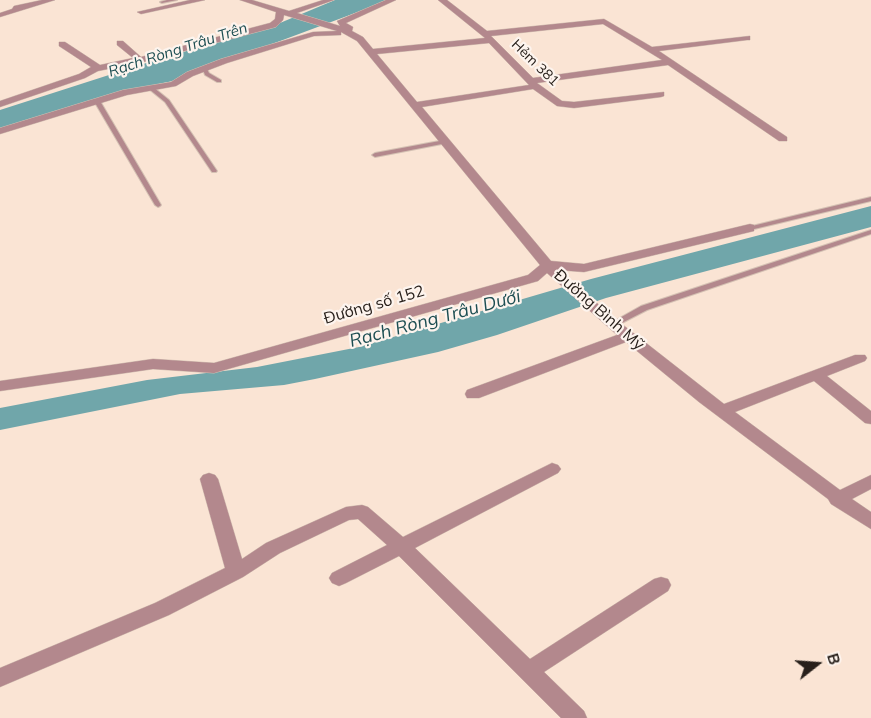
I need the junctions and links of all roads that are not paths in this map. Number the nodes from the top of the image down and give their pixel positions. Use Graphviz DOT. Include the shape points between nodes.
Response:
graph roads {
  1 [pos="51,0"];
  2 [pos="175,0"];
  3 [pos="200,0"];
  4 [pos="244,0"];
  5 [pos="330,0"];
  6 [pos="392,0"];
  7 [pos="443,0"];
  8 [pos="161,5"];
  9 [pos="210,7"];
  10 [pos="141,12"];
  11 [pos="286,14"];
  12 [pos="0,15"];
  13 [pos="172,15"];
  14 [pos="352,34"];
  15 [pos="488,37"];
  16 [pos="747,38"];
  17 [pos="62,44"];
  18 [pos="120,44"];
  19 [pos="650,50"];
  20 [pos="372,52"];
  21 [pos="140,60"];
  22 [pos="669,62"];
  23 [pos="98,68"];
  24 [pos="204,68"];
  25 [pos="219,81"];
  26 [pos="533,83"];
  27 [pos="151,88"];
  28 [pos="661,94"];
  29 [pos="97,101"];
  30 [pos="0,104"];
  31 [pos="415,105"];
  32 [pos="0,131"];
  33 [pos="783,139"];
  34 [pos="445,142"];
  35 [pos="375,155"];
  36 [pos="214,171"];
  37 [pos="871,199"];
  38 [pos="158,205"];
  39 [pos="750,228"];
  40 [pos="871,232"];
  41 [pos="551,270"];
  42 [pos="613,324"];
  43 [pos="627,336"];
  44 [pos="860,358"];
  45 [pos="816,375"];
  46 [pos="0,386"];
  47 [pos="472,394"];
  48 [pos="722,411"];
  49 [pos="871,419"];
  50 [pos="552,469"];
  51 [pos="209,479"];
  52 [pos="871,481"];
  53 [pos="837,499"];
  54 [pos="871,522"];
  55 [pos="402,547"];
  56 [pos="236,572"];
  57 [pos="339,578"];
  58 [pos="661,585"];
  59 [pos="527,672"];
  60 [pos="0,678"];
  61 [pos="576,718"];
  1 -- 12 [label="street"];
  2 -- 8 [label="lane"];
  3 -- 8 [label="street"];
  3 -- 9 [label="street"];
  4 -- 11 [label="street"];
  5 -- 11 [label="street"];
  6 -- 14 [label="street" via="340,24"];
  7 -- 15 [label="street, Hẻm 381"];
  8 -- 10 [label="street"];
  8 -- 13 [label="street"];
  11 -- 14 [label="street"];
  11 -- 21 [label="street" via="273,25"];
  14 -- 20 [label="street, Đường Bình Mỹ"];
  14 -- 24 [label="street" via="313,34"];
  15 -- 19 [label="street" via="604,21"];
  15 -- 20 [label="street"];
  15 -- 26 [label="street, Hẻm 381"];
  16 -- 19 [label="street"];
  17 -- 23 [label="street"];
  18 -- 21 [label="street"];
  19 -- 22 [label="street"];
  20 -- 31 [label="street, Đường Bình Mỹ"];
  21 -- 23 [label="street"];
  22 -- 26 [label="street"];
  22 -- 33 [label="street"];
  23 -- 30 [label="street"];
  24 -- 25 [label="lane"];
  24 -- 27 [label="street" via="172,84"];
  26 -- 28 [label="street, Hẻm 381" via="560,104 569,105"];
  26 -- 31 [label="street" via="516,91"];
  27 -- 29 [label="street"];
  27 -- 36 [label="lane" via="167,101"];
  29 -- 32 [label="street"];
  29 -- 38 [label="lane"];
  31 -- 34 [label="street, Đường Bình Mỹ"];
  34 -- 35 [label="lane"];
  34 -- 41 [label="street, Đường Bình Mỹ"];
  37 -- 39 [label="lane"];
  39 -- 41 [label="street" via="584,268"];
  40 -- 42 [label="lane" via="644,308"];
  41 -- 42 [label="street, Đường Bình Mỹ"];
  41 -- 46 [label="street, Đường số 152" via="214,368 153,364"];
  42 -- 43 [label="street, Đường Bình Mỹ"];
  43 -- 47 [label="street"];
  43 -- 48 [label="street, Đường Bình Mỹ"];
  44 -- 45 [label="street"];
  45 -- 48 [label="street"];
  45 -- 49 [label="street"];
  48 -- 53 [label="street, Đường Bình Mỹ"];
  50 -- 55 [label="street"];
  51 -- 56 [label="street"];
  52 -- 53 [label="street"];
  53 -- 54 [label="street, Đường Bình Mỹ"];
  55 -- 56 [label="street" via="362,512 346,514 273,548"];
  55 -- 57 [label="street"];
  55 -- 59 [label="street"];
  56 -- 60 [label="street" via="162,609"];
  58 -- 59 [label="street"];
  59 -- 61 [label="street"];
}
